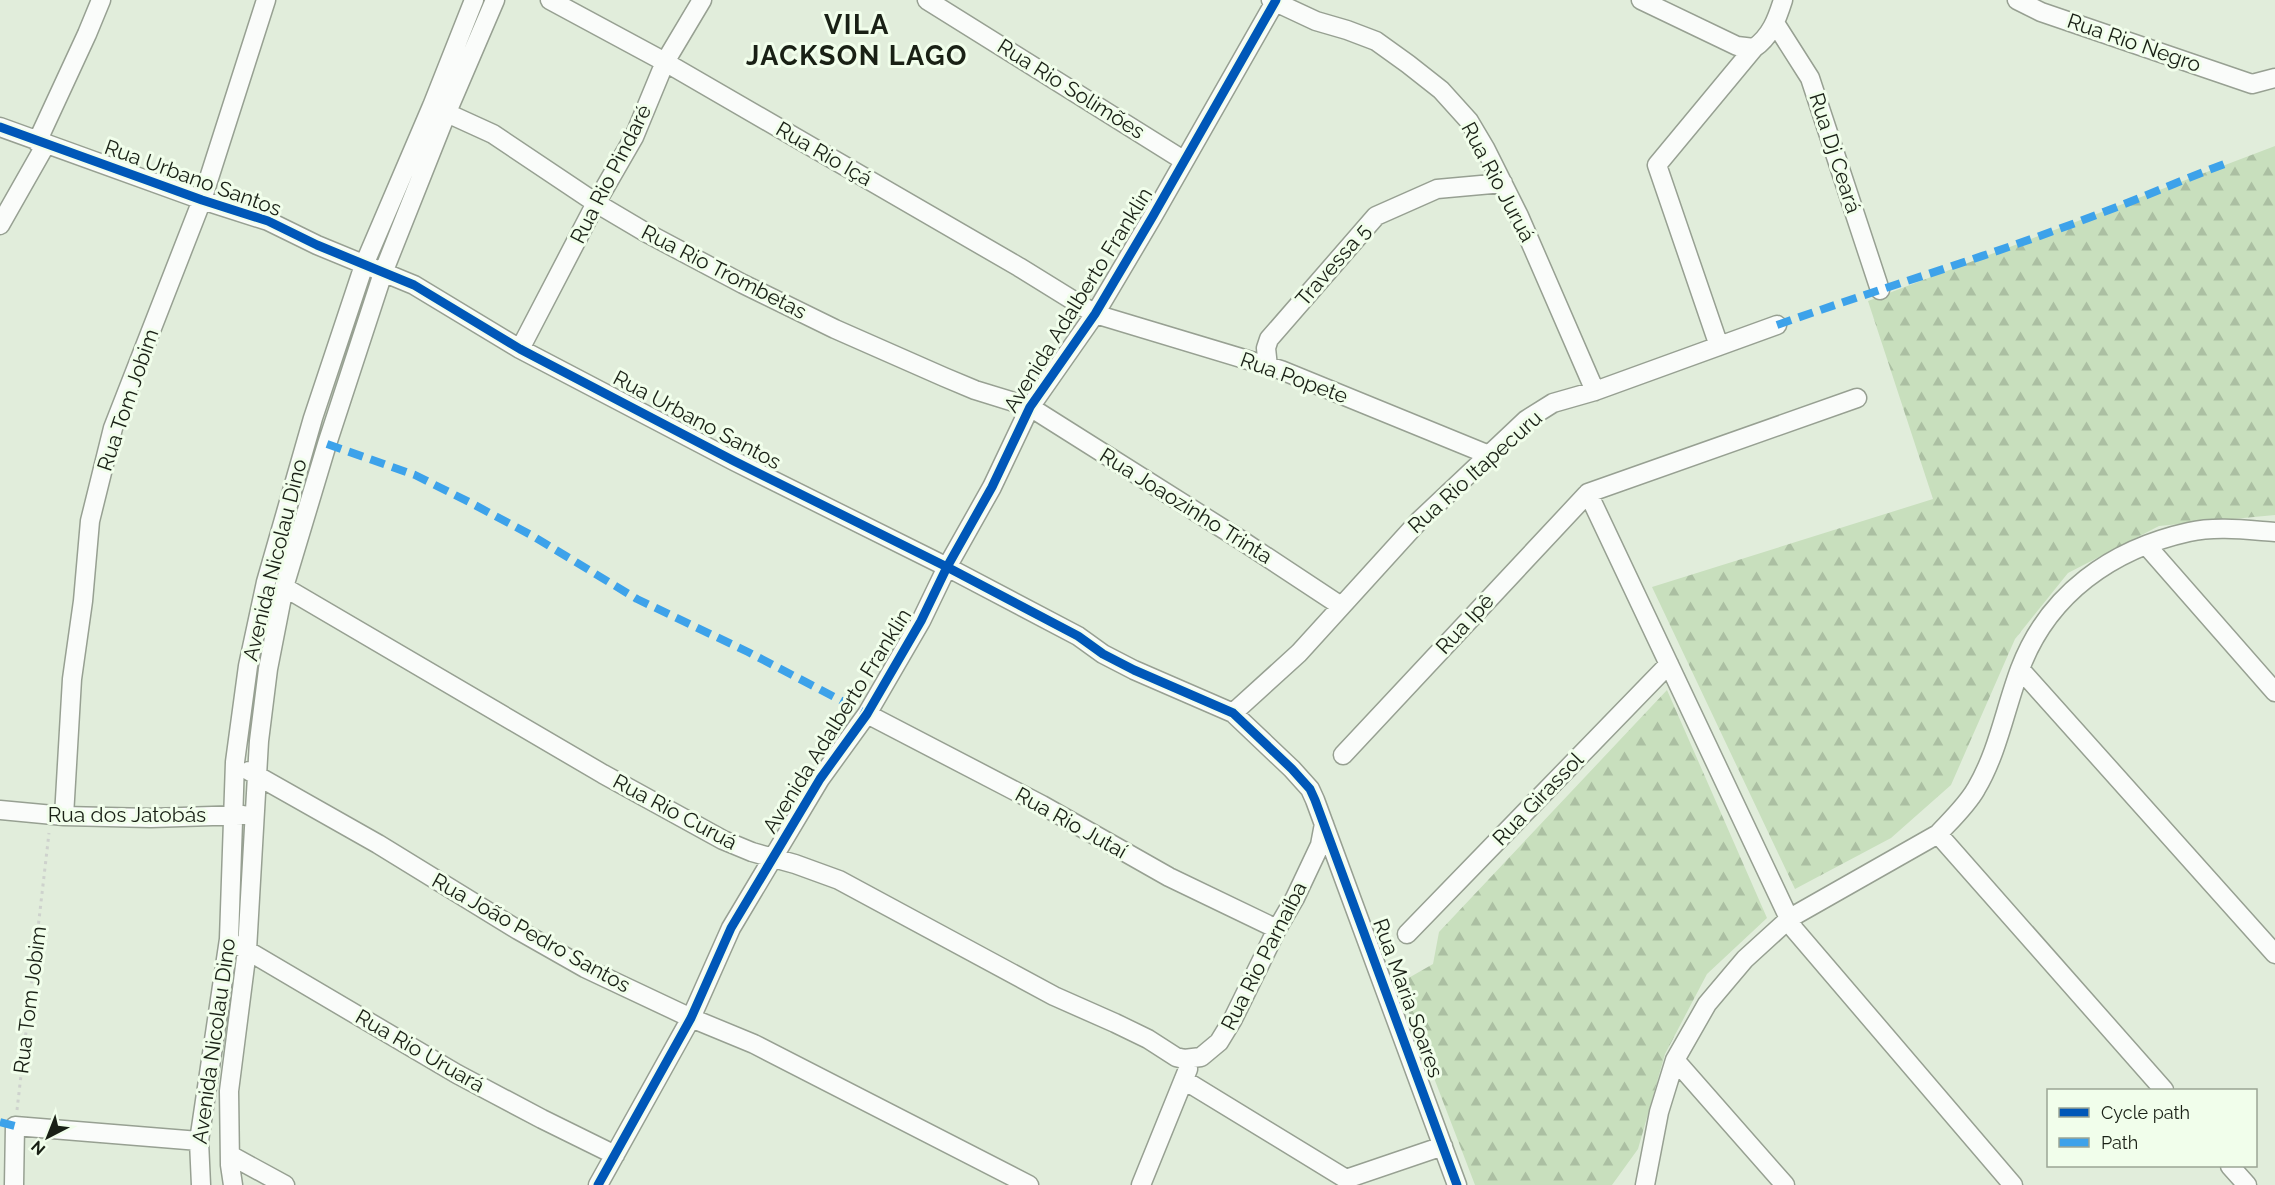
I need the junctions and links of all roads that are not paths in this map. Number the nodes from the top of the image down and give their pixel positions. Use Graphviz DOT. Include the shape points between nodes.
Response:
graph roads {
  1 [pos="101,0"];
  2 [pos="266,0"];
  3 [pos="474,0"];
  4 [pos="495,0"];
  5 [pos="550,0"];
  6 [pos="702,0"];
  7 [pos="927,0"];
  8 [pos="1641,0"];
  9 [pos="1784,0"];
  10 [pos="2017,0"];
  11 [pos="1274,1"];
  12 [pos="1775,23"];
  13 [pos="1754,48"];
  14 [pos="665,62"];
  15 [pos="2275,78"];
  16 [pos="440,109"];
  17 [pos="0,127"];
  18 [pos="42,143"];
  19 [pos="1183,160"];
  20 [pos="1503,183"];
  21 [pos="202,200"];
  22 [pos="596,203"];
  23 [pos="0,225"];
  24 [pos="364,265"];
  25 [pos="383,273"];
  26 [pos="1880,290"];
  27 [pos="1095,314"];
  28 [pos="1777,325"];
  29 [pos="1719,346"];
  30 [pos="520,349"];
  31 [pos="1268,366"];
  32 [pos="1595,391"];
  33 [pos="1857,398"];
  34 [pos="1030,407"];
  35 [pos="1489,455"];
  36 [pos="1588,493"];
  37 [pos="2275,532"];
  38 [pos="2147,546"];
  39 [pos="947,567"];
  40 [pos="284,587"];
  41 [pos="1341,606"];
  42 [pos="1669,664"];
  43 [pos="2020,669"];
  44 [pos="2275,692"];
  45 [pos="1233,713"];
  46 [pos="867,714"];
  47 [pos="1343,756"];
  48 [pos="235,762"];
  49 [pos="257,775"];
  50 [pos="0,810"];
  51 [pos="232,815"];
  52 [pos="58,816"];
  53 [pos="253,816"];
  54 [pos="1324,824"];
  55 [pos="1938,834"];
  56 [pos="773,858"];
  57 [pos="1790,918"];
  58 [pos="1277,929"];
  59 [pos="1407,934"];
  60 [pos="229,939"];
  61 [pos="247,950"];
  62 [pos="2275,954"];
  63 [pos="691,1018"];
  64 [pos="1184,1058"];
  65 [pos="1675,1060"];
  66 [pos="1184,1080"];
  67 [pos="2163,1089"];
  68 [pos="199,1141"];
  69 [pos="1443,1146"];
  70 [pos="230,1155"];
  71 [pos="615,1155"];
  72 [pos="2231,1167"];
  73 [pos="14,1185"];
  74 [pos="201,1185"];
  75 [pos="233,1185"];
  76 [pos="285,1185"];
  77 [pos="598,1185"];
  78 [pos="1029,1185"];
  79 [pos="1141,1185"];
  80 [pos="1457,1185"];
  81 [pos="1645,1185"];
  82 [pos="1785,1185"];
  83 [pos="2013,1185"];
  84 [pos="2247,1185"];
  1 -- 18 [label="street"];
  2 -- 21 [label="street, Rua Tom Jobim"];
  3 -- 16 [label="street, Avenida Nicolau Dino"];
  4 -- 16 [label="street, Avenida Nicolau Dino"];
  5 -- 14 [label="street, Rua Rio Içá"];
  6 -- 14 [label="street, Rua Rio Pindaré"];
  7 -- 19 [label="street, Rua Rio Solimões"];
  8 -- 13 [label="street" via="1737,46"];
  9 -- 12 [label="street"];
  10 -- 15 [label="street, Rua Rio Negro" via="2041,12 2252,84"];
  11 -- 19 [label="street, Avenida Adalberto Franklin"];
  11 -- 20 [label="street, Rua Rio Juruá" via="1316,21 1376,41 1441,90 1469,121"];
  12 -- 13 [label="street"];
  12 -- 26 [label="street, Rua Dj Ceará" via="1810,78"];
  13 -- 29 [label="street" via="1658,165"];
  14 -- 22 [label="street, Rua Rio Pindaré" via="634,137"];
  14 -- 27 [label="street, Rua Rio Içá"];
  16 -- 22 [label="street, Rua Rio Trombetas" via="493,134"];
  16 -- 24 [label="street, Avenida Nicolau Dino"];
  16 -- 25 [label="street, Avenida Nicolau Dino"];
  17 -- 18 [label="street, Rua Urbano Santos"];
  18 -- 21 [label="street, Rua Urbano Santos"];
  18 -- 23 [label="street"];
  19 -- 27 [label="street, Avenida Adalberto Franklin"];
  20 -- 31 [label="street, Travessa 5" via="1437,189 1376,216 1269,339"];
  20 -- 32 [label="street, Rua Rio Juruá"];
  21 -- 24 [label="street, Rua Urbano Santos" via="268,221"];
  21 -- 52 [label="street, Rua Tom Jobim" via="113,429 90,521"];
  22 -- 30 [label="street, Rua Rio Pindaré"];
  22 -- 34 [label="street, Rua Rio Trombetas" via="743,284 835,329 975,390"];
  24 -- 25 [label="street, Rua Urbano Santos"];
  24 -- 48 [label="street, Avenida Nicolau Dino" via="313,418 266,582 248,666"];
  25 -- 30 [label="street, Rua Urbano Santos" via="424,291"];
  25 -- 40 [label="street, Avenida Nicolau Dino"];
  27 -- 31 [label="street, Rua Popete"];
  27 -- 34 [label="street, Avenida Adalberto Franklin"];
  28 -- 29 [label="street, Rua Rio Itapecuru"];
  29 -- 32 [label="street, Rua Rio Itapecuru"];
  30 -- 39 [label="street, Rua Urbano Santos"];
  31 -- 35 [label="street, Rua Popete"];
  32 -- 35 [label="street, Rua Rio Itapecuru" via="1553,403 1538,412"];
  33 -- 36 [label="street"];
  34 -- 39 [label="street, Avenida Adalberto Franklin" via="992,487"];
  34 -- 41 [label="street, Rua Joaozinho Trinta"];
  35 -- 41 [label="street, Rua Rio Itapecuru" via="1419,521"];
  36 -- 42 [label="street"];
  36 -- 47 [label="street, Rua Ipê"];
  37 -- 38 [label="street" via="2189,532"];
  38 -- 43 [label="street" via="2092,573 2060,602 2035,636"];
  38 -- 44 [label="street"];
  39 -- 45 [label="street, Rua Urbano Santos" via="1134,670"];
  39 -- 46 [label="street, Avenida Adalberto Franklin"];
  40 -- 49 [label="street, Avenida Nicolau Dino" via="268,669"];
  40 -- 56 [label="street, Rua Rio Curuá" via="603,774 723,840"];
  41 -- 45 [label="street, Rua Rio Itapecuru" via="1299,653"];
  42 -- 57 [label="street"];
  42 -- 59 [label="street, Rua Girassol"];
  43 -- 55 [label="street" via="1995,750 1976,789"];
  43 -- 62 [label="street"];
  45 -- 54 [label="street, Rua Urbano Santos" via="1310,789"];
  46 -- 56 [label="street, Avenida Adalberto Franklin" via="820,780"];
  46 -- 58 [label="street, Rua Rio Jutaí" via="1042,805 1169,878"];
  48 -- 49 [label="street, Rua João Pedro Santos"];
  48 -- 51 [label="street, Avenida Nicolau Dino"];
  49 -- 53 [label="street, Avenida Nicolau Dino"];
  49 -- 63 [label="street, Rua João Pedro Santos" via="585,968"];
  50 -- 52 [label="street, Rua dos Jatobás"];
  51 -- 52 [label="street, Rua dos Jatobás"];
  51 -- 53 [label="street, Rua dos Jatobás"];
  51 -- 60 [label="street, Avenida Nicolau Dino"];
  53 -- 61 [label="street, Avenida Nicolau Dino"];
  54 -- 58 [label="street, Rua Rio Parnaíba" via="1320,845"];
  54 -- 69 [label="street, Rua Maria Soares"];
  55 -- 57 [label="street"];
  55 -- 67 [label="street"];
  56 -- 63 [label="street, Avenida Adalberto Franklin" via="731,928"];
  56 -- 64 [label="street, Rua Rio Curuá" via="839,880 1045,991"];
  57 -- 65 [label="street" via="1745,959 1707,1004"];
  57 -- 83 [label="street" via="1794,929"];
  58 -- 64 [label="street, Rua Rio Parnaíba" via="1219,1042 1201,1057"];
  60 -- 61 [label="street, Rua Rio Uruará"];
  60 -- 68 [label="street, Avenida Nicolau Dino"];
  61 -- 70 [label="street, Avenida Nicolau Dino" via="229,1091"];
  61 -- 71 [label="street, Rua Rio Uruará" via="457,1074"];
  63 -- 71 [label="street, Avenida Adalberto Franklin"];
  63 -- 78 [label="street, Rua João Pedro Santos" via="754,1044"];
  64 -- 66 [label="street"];
  65 -- 81 [label="street" via="1659,1112"];
  65 -- 82 [label="street"];
  66 -- 69 [label="street" via="1346,1179"];
  66 -- 79 [label="street"];
  68 -- 73 [label="street" via="15,1126"];
  68 -- 74 [label="street, Avenida Nicolau Dino"];
  69 -- 80 [label="street, Rua Maria Soares"];
  70 -- 75 [label="street, Avenida Nicolau Dino"];
  70 -- 76 [label="street"];
  71 -- 77 [label="street, Avenida Adalberto Franklin"];
  72 -- 84 [label="street"];
}
